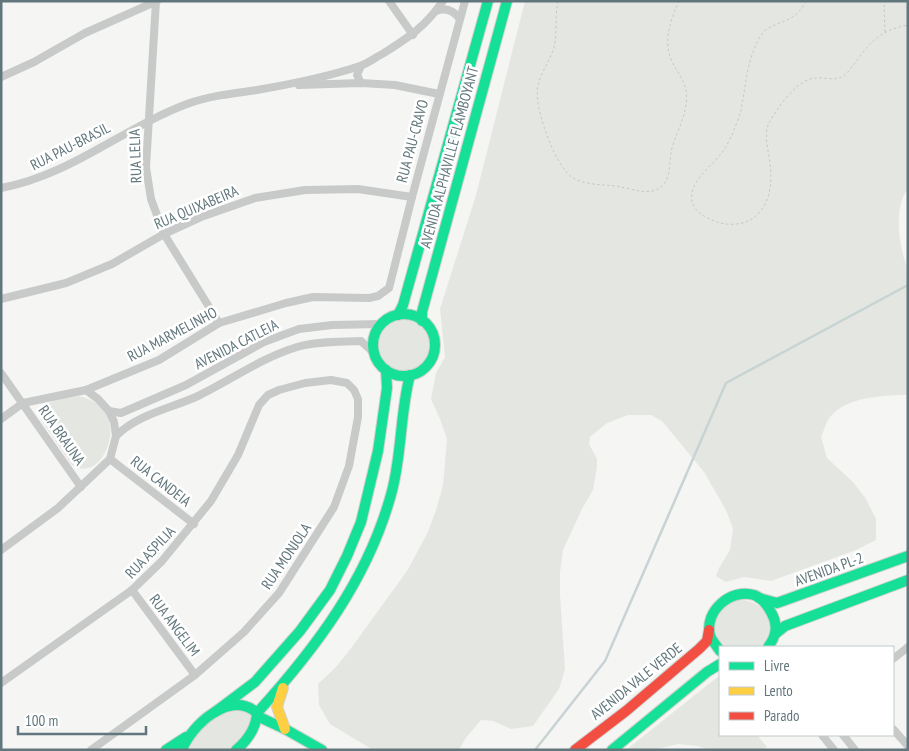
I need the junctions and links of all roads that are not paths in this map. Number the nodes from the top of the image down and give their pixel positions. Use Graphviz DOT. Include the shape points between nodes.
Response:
graph roads {
  1 [pos="156,1"];
  2 [pos="389,1"];
  3 [pos="443,1"];
  4 [pos="465,1"];
  5 [pos="488,1"];
  6 [pos="507,1"];
  7 [pos="436,10"];
  8 [pos="460,20"];
  9 [pos="413,35"];
  10 [pos="360,66"];
  11 [pos="1,78"];
  12 [pos="361,83"];
  13 [pos="293,84"];
  14 [pos="439,94"];
  15 [pos="148,121"];
  16 [pos="1,188"];
  17 [pos="412,197"];
  18 [pos="164,234"];
  19 [pos="389,288"];
  20 [pos="1,298"];
  21 [pos="398,315"];
  22 [pos="422,321"];
  23 [pos="219,323"];
  24 [pos="381,324"];
  25 [pos="374,353"];
  26 [pos="386,370"];
  27 [pos="1,373"];
  28 [pos="410,375"];
  29 [pos="86,390"];
  30 [pos="268,395"];
  31 [pos="23,404"];
  32 [pos="109,411"];
  33 [pos="1,419"];
  34 [pos="116,436"];
  35 [pos="110,459"];
  36 [pos="81,487"];
  37 [pos="194,524"];
  38 [pos="1,550"];
  39 [pos="908,556"];
  40 [pos="908,580"];
  41 [pos="132,590"];
  42 [pos="759,598"];
  43 [pos="709,630"];
  44 [pos="775,634"];
  45 [pos="770,646"];
  46 [pos="908,647"];
  47 [pos="719,651"];
  48 [pos="894,658"];
  49 [pos="719,665"];
  50 [pos="195,675"];
  51 [pos="286,680"];
  52 [pos="1,683"];
  53 [pos="215,712"];
  54 [pos="257,715"];
  55 [pos="285,729"];
  56 [pos="894,730"];
  57 [pos="823,736"];
  58 [pos="844,736"];
  59 [pos="187,737"];
  60 [pos="908,746"];
  61 [pos="91,750"];
  62 [pos="166,750"];
  63 [pos="182,750"];
  64 [pos="236,750"];
  65 [pos="322,750"];
  66 [pos="574,750"];
  67 [pos="612,750"];
  68 [pos="834,750"];
  69 [pos="855,750"];
  1 -- 11 [label="street"];
  1 -- 15 [label="street, RUA LELIA"];
  2 -- 9 [label="street"];
  3 -- 7 [label="street, RUA PAU-BRASIL"];
  4 -- 8 [label="street, RUA PAU-CRAVO"];
  5 -- 21 [label="street, AVENIDA ALPHAVILLE FLAMBOYANT"];
  6 -- 22 [label="street, AVENIDA ALPHAVILLE FLAMBOYANT"];
  7 -- 8 [label="street" via="450,11"];
  7 -- 9 [label="street, RUA PAU-BRASIL"];
  8 -- 14 [label="street, RUA PAU-CRAVO"];
  9 -- 10 [label="street, RUA PAU-BRASIL"];
  10 -- 12 [label="street" via="357,75"];
  10 -- 13 [label="street, RUA PAU-BRASIL"];
  12 -- 13 [label="street, RUA PAU-BRASIL"];
  12 -- 14 [label="street, RUA PAU-BRASIL" via="395,85"];
  13 -- 15 [label="street, RUA PAU-BRASIL" via="189,104"];
  14 -- 17 [label="street, RUA PAU-CRAVO"];
  15 -- 16 [label="street, RUA PAU-BRASIL" via="63,168 20,185"];
  15 -- 18 [label="street, RUA LELIA" via="146,167 151,199"];
  17 -- 18 [label="street, RUA QUIXABEIRA" via="358,189 305,190 255,198"];
  17 -- 19 [label="street, RUA PAU-CRAVO"];
  18 -- 20 [label="street, RUA QUIXABEIRA" via="112,264 66,283"];
  18 -- 23 [label="street, RUA LELIA"];
  19 -- 23 [label="street, RUA MARMELINHO" via="370,298 313,297"];
  21 -- 22 [label="street"];
  21 -- 24 [label="street"];
  22 -- 28 [label="street" via="433,337 432,357 419,372"];
  23 -- 29 [label="street, RUA MARMELINHO" via="159,360"];
  24 -- 25 [label="street" via="373,343"];
  24 -- 32 [label="street, AVENIDA CATLEIA" via="299,329 264,342 186,386 121,413"];
  25 -- 26 [label="street" via="380,366"];
  25 -- 34 [label="street, AVENIDA CATLEIA" via="361,341 298,347 270,357 197,396 125,426"];
  26 -- 28 [label="street" via="398,376"];
  26 -- 53 [label="street" via="387,388 378,452 361,522 347,556 330,590 300,631 255,682"];
  27 -- 31 [label="street, RUA BRAUNA"];
  28 -- 51 [label="street" via="392,490 382,527 348,598 318,642"];
  29 -- 31 [label="street, RUA MARMELINHO"];
  29 -- 32 [label="street"];
  30 -- 37 [label="street, RUA ASPILIA" via="259,405 229,471"];
  30 -- 50 [label="street, RUA MONJOLA" via="305,383 330,380 347,383 358,399 349,466 334,508 280,593 244,632"];
  31 -- 33 [label="street, RUA MARMELINHO"];
  31 -- 36 [label="street, RUA BRAUNA"];
  32 -- 34 [label="street, RUA BRAUNA"];
  34 -- 35 [label="street, RUA BRAUNA"];
  35 -- 36 [label="street, RUA BRAUNA"];
  35 -- 37 [label="street, RUA CANDEIA"];
  36 -- 38 [label="street"];
  37 -- 41 [label="street, RUA ASPILIA"];
  39 -- 42 [label="street, AVENIDA PL-2" via="777,603"];
  40 -- 44 [label="street" via="785,626"];
  41 -- 50 [label="street, RUA ANGELIM"];
  41 -- 52 [label="street, RUA ASPILIA"];
  42 -- 43 [label="street, AVENIDA PL-2" via="739,594 725,599 714,610"];
  42 -- 44 [label="street" via="773,614"];
  43 -- 47 [label="street"];
  43 -- 66 [label="street, AVENIDA VALE VERDE" via="699,650"];
  44 -- 45 [label="street"];
  46 -- 48 [label="street"];
  49 -- 67 [label="street"];
  50 -- 61 [label="street, RUA MONJOLA"];
  51 -- 54 [label="street"];
  51 -- 55 [label="street" via="277,707"];
  53 -- 54 [label="street" via="241,704 249,706"];
  53 -- 59 [label="street"];
  54 -- 55 [label="street"];
  54 -- 64 [label="street" via="252,731"];
  55 -- 65 [label="street"];
  56 -- 60 [label="street"];
  57 -- 68 [label="street"];
  58 -- 69 [label="street"];
  59 -- 62 [label="street"];
  59 -- 63 [label="street"];
}
